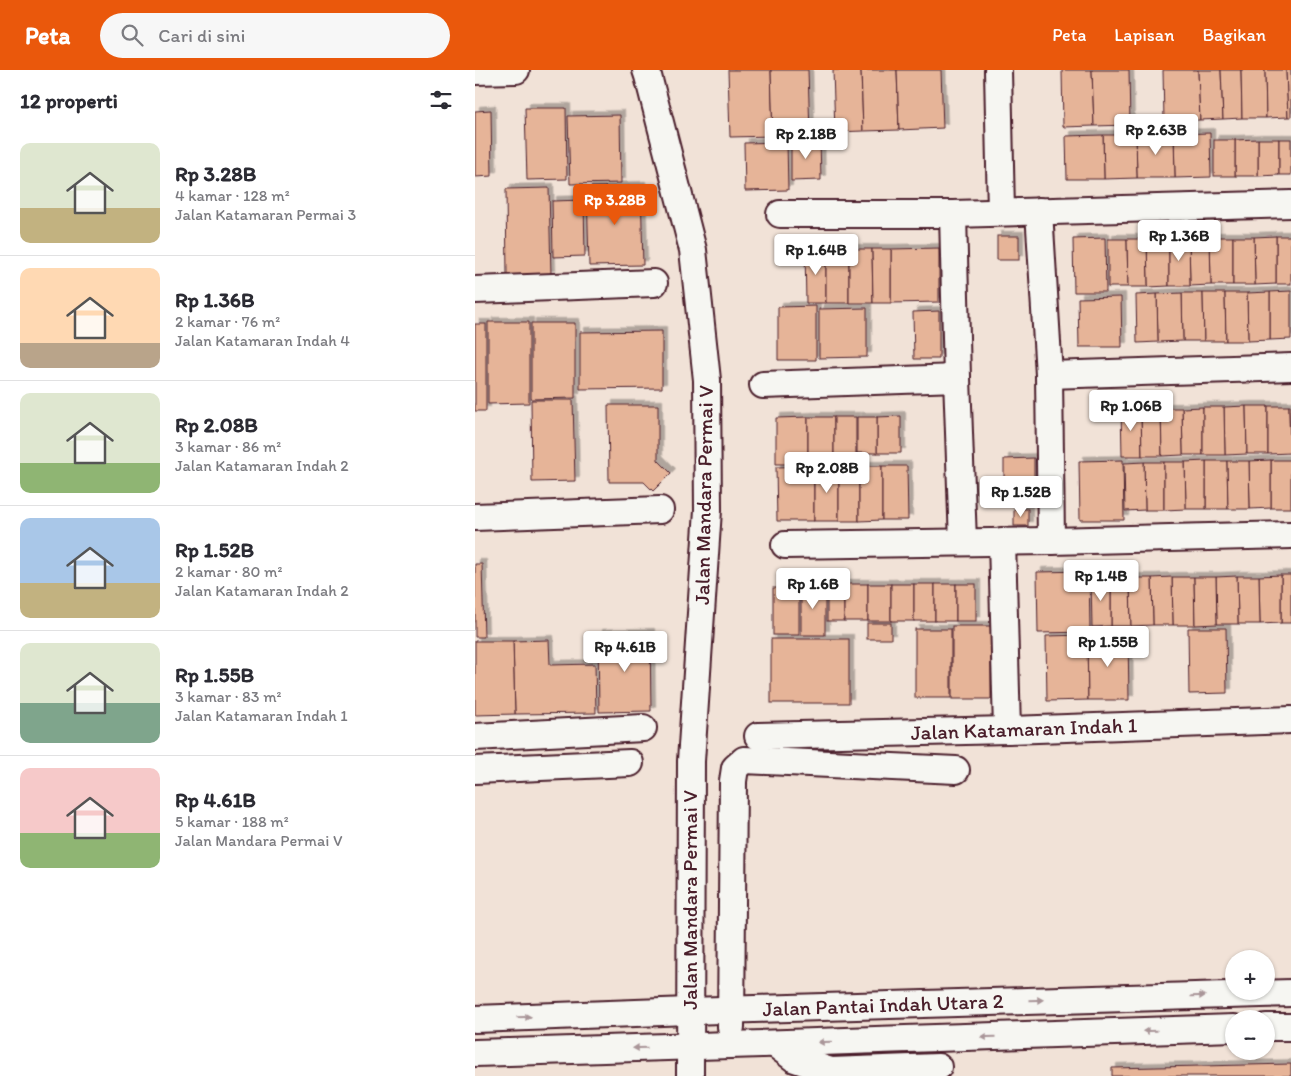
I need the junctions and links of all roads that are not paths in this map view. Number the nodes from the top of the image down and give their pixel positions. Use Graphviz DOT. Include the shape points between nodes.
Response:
graph roads {
  1 [pos="517,70"];
  2 [pos="646,70"];
  3 [pos="998,70"];
  4 [pos="475,71"];
  5 [pos="1291,204"];
  6 [pos="1039,211"];
  7 [pos="1001,212"];
  8 [pos="780,214"];
  9 [pos="953,214"];
  10 [pos="654,283"];
  11 [pos="475,290"];
  12 [pos="1291,366"];
  13 [pos="1049,374"];
  14 [pos="957,378"];
  15 [pos="763,385"];
  16 [pos="660,510"];
  17 [pos="475,517"];
  18 [pos="1291,535"];
  19 [pos="1002,541"];
  20 [pos="1051,541"];
  21 [pos="963,542"];
  22 [pos="785,545"];
  23 [pos="1291,720"];
  24 [pos="643,728"];
  25 [pos="1007,730"];
  26 [pos="758,736"];
  27 [pos="475,737"];
  28 [pos="630,763"];
  29 [pos="475,770"];
  30 [pos="956,770"];
  31 [pos="1291,993"];
  32 [pos="731,1010"];
  33 [pos="689,1011"];
  34 [pos="475,1019"];
  35 [pos="1291,1026"];
  36 [pos="1275,1027"];
  37 [pos="1225,1028"];
  38 [pos="775,1044"];
  39 [pos="730,1046"];
  40 [pos="689,1047"];
  41 [pos="475,1052"];
  42 [pos="937,1067"];
  43 [pos="690,1076"];
  1 -- 4 [label="street"];
  2 -- 33 [label="street, Jalan Mandara Permai V" via="693,250 707,380 708,510 691,761"];
  3 -- 7 [label="street"];
  5 -- 6 [label="street"];
  6 -- 7 [label="street"];
  6 -- 13 [label="street"];
  7 -- 9 [label="street"];
  8 -- 9 [label="street"];
  9 -- 14 [label="street"];
  10 -- 11 [label="street"];
  12 -- 13 [label="street"];
  13 -- 20 [label="street"];
  14 -- 15 [label="street"];
  14 -- 21 [label="street"];
  16 -- 17 [label="street"];
  18 -- 20 [label="street"];
  19 -- 20 [label="street"];
  19 -- 21 [label="street"];
  19 -- 25 [label="street"];
  21 -- 22 [label="street"];
  23 -- 25 [label="street, Jalan Katamaran Indah 1"];
  24 -- 27 [label="street"];
  25 -- 26 [label="street, Jalan Katamaran Indah 1"];
  28 -- 29 [label="street"];
  30 -- 32 [label="street, Jalan Katamaran Indah 1" via="744,760 735,768"];
  32 -- 31 [label="street, Jalan Pantai Indah Utara 2, one-way"];
  32 -- 33 [label="street, Jalan Pantai Indah Utara 2"];
  32 -- 39 [label="street, Jalan Katamaran Indah 1"];
  34 -- 33 [label="street, Jalan Pantai Indah Utara 2, one-way"];
  33 -- 40 [label="street, Jalan Mandara Permai V"];
  35 -- 36 [label="street"];
  37 -- 38 [label="street, Jalan Pantai Indah Utara 2, one-way"];
  38 -- 39 [label="street, Jalan Pantai Indah Utara 2"];
  38 -- 42 [label="street" via="795,1059 831,1071"];
  39 -- 40 [label="street, Jalan Pantai Indah Utara 2"];
  40 -- 41 [label="street, Jalan Pantai Indah Utara 2, one-way"];
  40 -- 43 [label="street, Jalan Mandara Permai V"];
}
